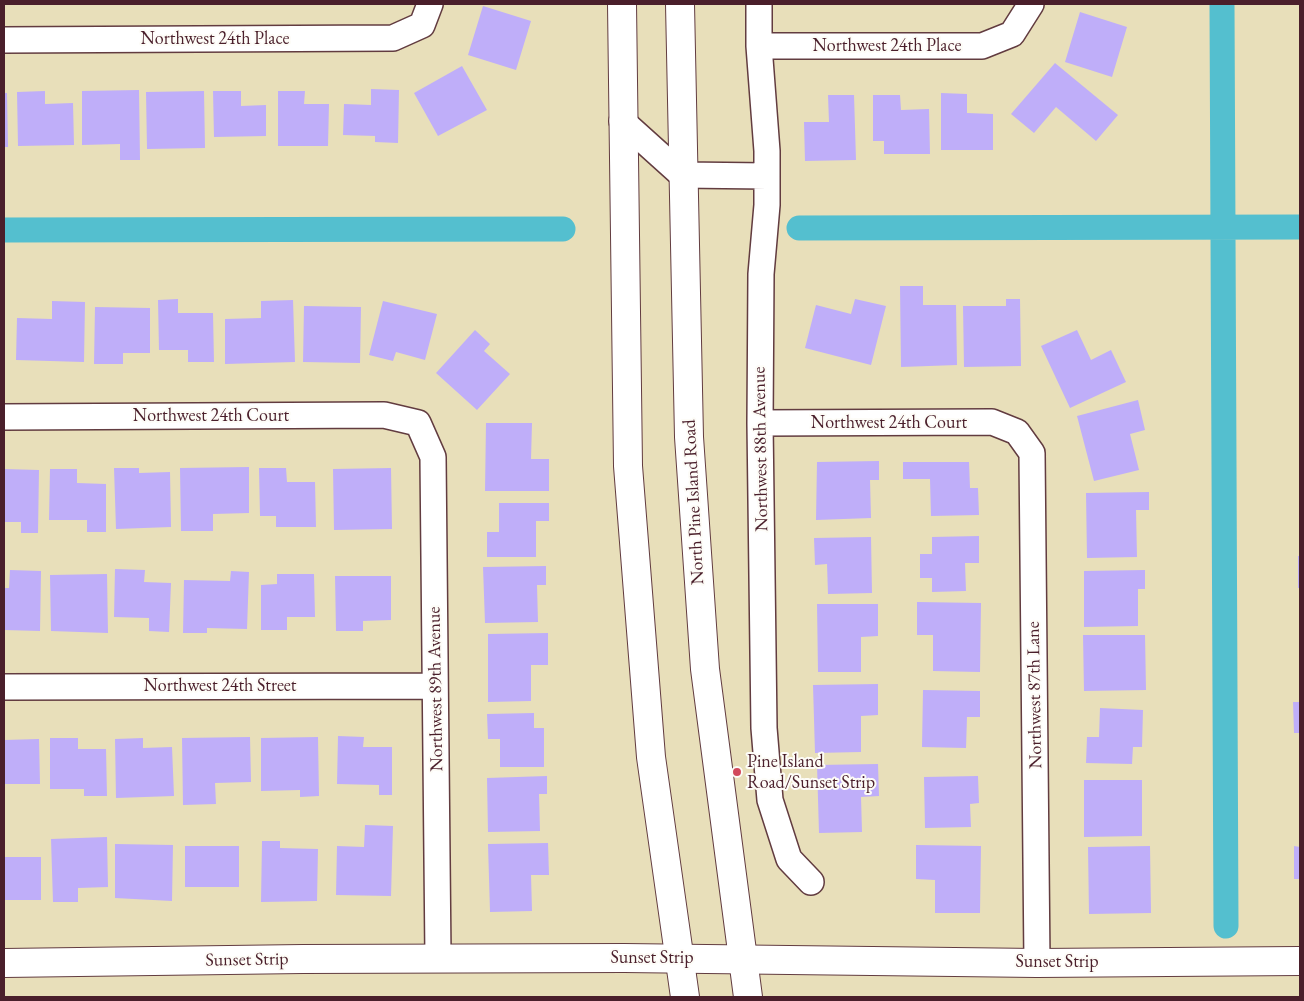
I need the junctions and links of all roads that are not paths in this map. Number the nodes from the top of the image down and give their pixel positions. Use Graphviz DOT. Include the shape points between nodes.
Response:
graph roads {
  1 [pos="622,4"];
  2 [pos="680,4"];
  3 [pos="759,4"];
  4 [pos="1031,4"];
  5 [pos="426,14"];
  6 [pos="4,40"];
  7 [pos="759,46"];
  8 [pos="622,121"];
  9 [pos="682,176"];
  10 [pos="767,176"];
  11 [pos="4,417"];
  12 [pos="418,423"];
  13 [pos="760,423"];
  14 [pos="1017,432"];
  15 [pos="4,686"];
  16 [pos="436,686"];
  17 [pos="811,882"];
  18 [pos="438,958"];
  19 [pos="680,958"];
  20 [pos="743,958"];
  21 [pos="1300,962"];
  22 [pos="4,963"];
  23 [pos="1037,963"];
  24 [pos="685,997"];
  25 [pos="748,997"];
  1 -- 8 [label="main road"];
  2 -- 9 [label="main road, North Pine Island Road"];
  3 -- 7 [label="street, Northwest 88th Avenue"];
  4 -- 7 [label="street, Northwest 24th Place" via="1012,34 982,46"];
  5 -- 6 [label="street, Northwest 24th Place" via="393,38"];
  7 -- 10 [label="street, Northwest 88th Avenue"];
  8 -- 9 [label="street"];
  8 -- 19 [label="main road" via="628,466 651,757"];
  9 -- 10 [label="street"];
  9 -- 20 [label="main road, North Pine Island Road" via="689,437 705,669"];
  10 -- 13 [label="street, Northwest 88th Avenue" via="761,274"];
  11 -- 12 [label="street, Northwest 24th Court" via="384,415"];
  12 -- 16 [label="street, Northwest 89th Avenue" via="433,457"];
  13 -- 14 [label="street, Northwest 24th Court" via="992,422"];
  13 -- 17 [label="street, Northwest 88th Avenue" via="764,728 770,800 789,859"];
  14 -- 23 [label="street, Northwest 87th Lane" via="1032,453"];
  15 -- 16 [label="street, Northwest 24th Street"];
  16 -- 18 [label="street, Northwest 89th Avenue"];
  18 -- 19 [label="main road, Sunset Strip"];
  18 -- 22 [label="main road, Sunset Strip"];
  19 -- 20 [label="main road, Sunset Strip"];
  19 -- 24 [label="main road"];
  20 -- 23 [label="main road, Sunset Strip"];
  20 -- 25 [label="main road, North Pine Island Road"];
  21 -- 23 [label="main road, Sunset Strip"];
}
